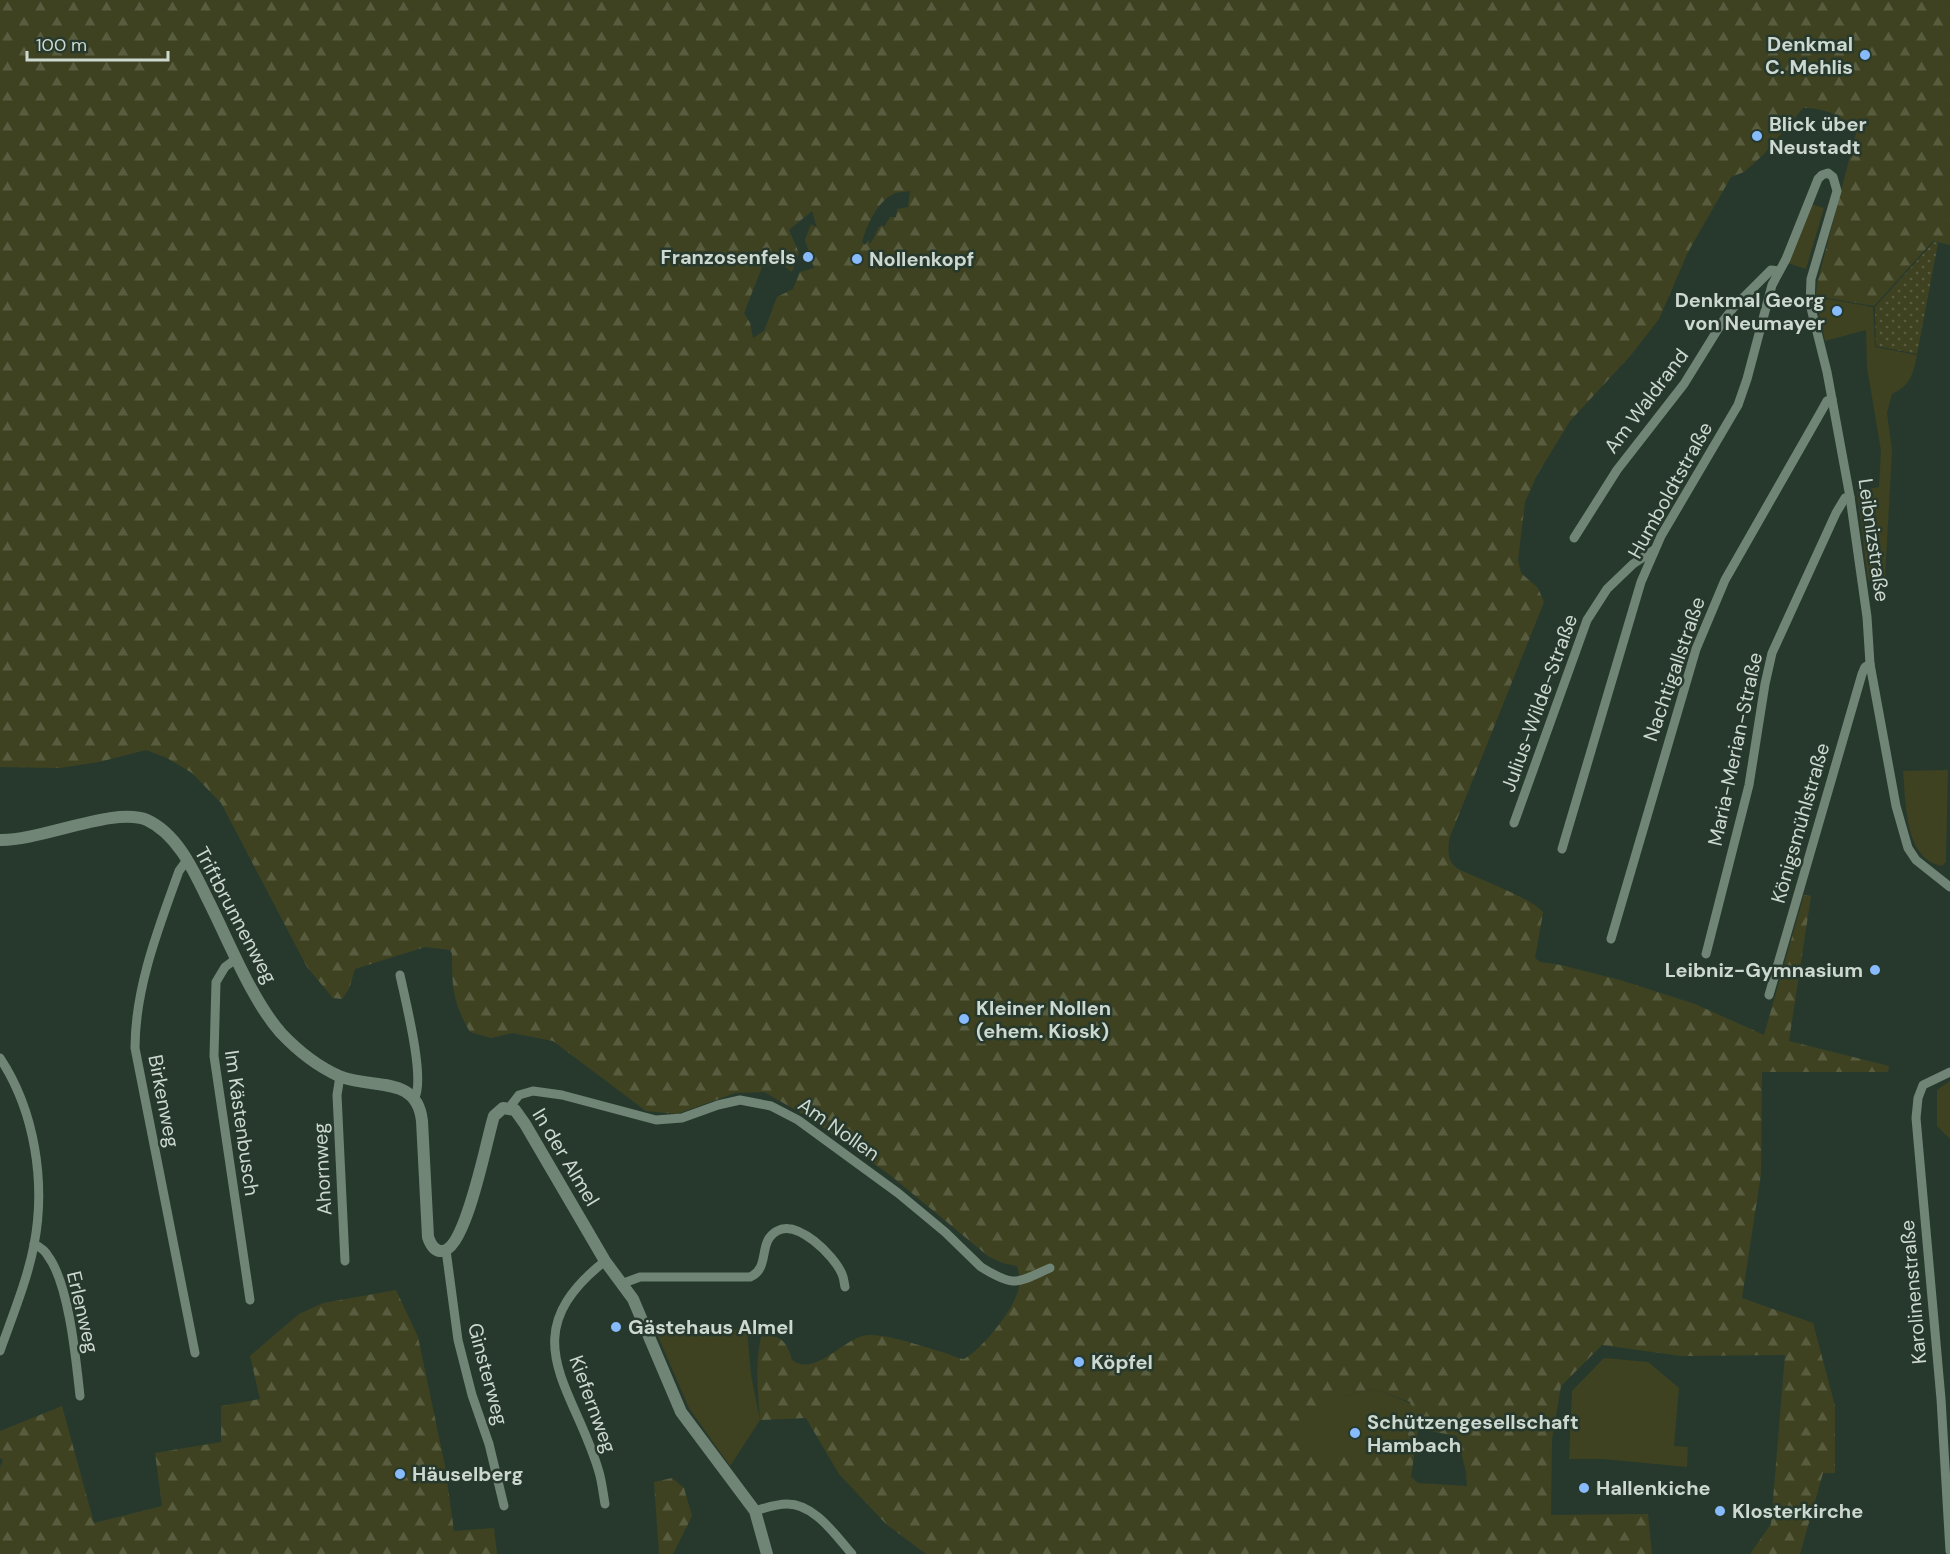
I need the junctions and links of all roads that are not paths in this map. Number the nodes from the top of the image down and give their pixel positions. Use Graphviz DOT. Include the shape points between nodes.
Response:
graph roads {
  1 [pos="1836,183"];
  2 [pos="1779,271"];
  3 [pos="1832,399"];
  4 [pos="1850,496"];
  5 [pos="1575,538"];
  6 [pos="1654,550"];
  7 [pos="1870,664"];
  8 [pos="1514,823"];
  9 [pos="0,840"];
  10 [pos="1562,849"];
  11 [pos="187,860"];
  12 [pos="1950,886"];
  13 [pos="1611,939"];
  14 [pos="1706,954"];
  15 [pos="237,958"];
  16 [pos="400,975"];
  17 [pos="1769,995"];
  18 [pos="0,1058"];
  19 [pos="1950,1072"];
  20 [pos="340,1076"];
  21 [pos="415,1097"];
  22 [pos="510,1108"];
  23 [pos="34,1244"];
  24 [pos="446,1250"];
  25 [pos="345,1261"];
  26 [pos="605,1261"];
  27 [pos="1050,1268"];
  28 [pos="621,1284"];
  29 [pos="845,1287"];
  30 [pos="250,1300"];
  31 [pos="0,1351"];
  32 [pos="195,1353"];
  33 [pos="80,1396"];
  34 [pos="604,1504"];
  35 [pos="504,1506"];
  36 [pos="755,1511"];
  37 [pos="1949,1524"];
  38 [pos="1950,1551"];
  39 [pos="767,1554"];
  40 [pos="852,1554"];
  1 -- 2 [label="street, Humboldtstraße" via="1828,173 1818,179"];
  1 -- 3 [label="street, Leibnizstraße" via="1810,291"];
  2 -- 5 [label="street, Am Waldrand" via="1771,270 1734,307 1684,384 1617,470"];
  2 -- 6 [label="street, Humboldtstraße" via="1737,405"];
  3 -- 4 [label="street, Leibnizstraße"];
  3 -- 13 [label="street, Nachtigallstraße" via="1821,410 1725,580 1696,649"];
  4 -- 7 [label="street, Leibnizstraße"];
  4 -- 14 [label="street, Maria-Merian-Straße" via="1836,513 1772,653 1749,785"];
  6 -- 8 [label="street, Julius-Wilde-Straße" via="1606,589 1587,620"];
  6 -- 10 [label="street, Humboldtstraße"];
  7 -- 12 [label="street, Leibnizstraße" via="1903,833 1916,860"];
  7 -- 17 [label="street, Königsmühlstraße" via="1862,674"];
  9 -- 11 [label="street, Triftbrunnenweg" via="23,839 128,816 148,820 175,843"];
  11 -- 15 [label="street, Triftbrunnenweg"];
  11 -- 32 [label="street, Birkenweg" via="179,871 149,961 135,1048"];
  15 -- 20 [label="street, Triftbrunnenweg" via="260,1004 282,1033 308,1058"];
  15 -- 30 [label="street, Im Kästenbusch" via="225,967 216,982 214,1056"];
  16 -- 21 [label="street" via="417,1072"];
  18 -- 23 [label="street" via="16,1087 32,1136 38,1194"];
  19 -- 37 [label="street, Karolinenstraße" via="1923,1085 1916,1118"];
  20 -- 21 [label="street, Triftbrunnenweg" via="401,1089"];
  20 -- 25 [label="street, Ahornweg" via="337,1095"];
  21 -- 24 [label="street" via="422,1121 428,1237 434,1248"];
  22 -- 24 [label="street, In der Almel" via="503,1108 494,1116 465,1218 455,1241"];
  22 -- 26 [label="street, In der Almel" via="525,1124"];
  22 -- 27 [label="street, Am Nollen" via="519,1095 533,1091 656,1120 682,1118 740,1100 771,1106 798,1120 898,1193 990,1273 1015,1282"];
  23 -- 31 [label="street"];
  23 -- 33 [label="street, Erlenweg" via="49,1256 60,1280"];
  24 -- 35 [label="street, Ginsterweg" via="458,1340"];
  26 -- 28 [label="street, In der Almel"];
  26 -- 34 [label="street, Kiefernweg" via="569,1296 555,1341 558,1370 598,1470"];
  28 -- 29 [label="street" via="640,1277 750,1277 763,1266 765,1246 771,1235 791,1228 831,1257 843,1275"];
  28 -- 36 [label="street, In der Almel" via="637,1307 681,1412"];
  36 -- 39 [label="street"];
  36 -- 40 [label="street" via="788,1504 810,1510"];
  37 -- 38 [label="street"];
}
